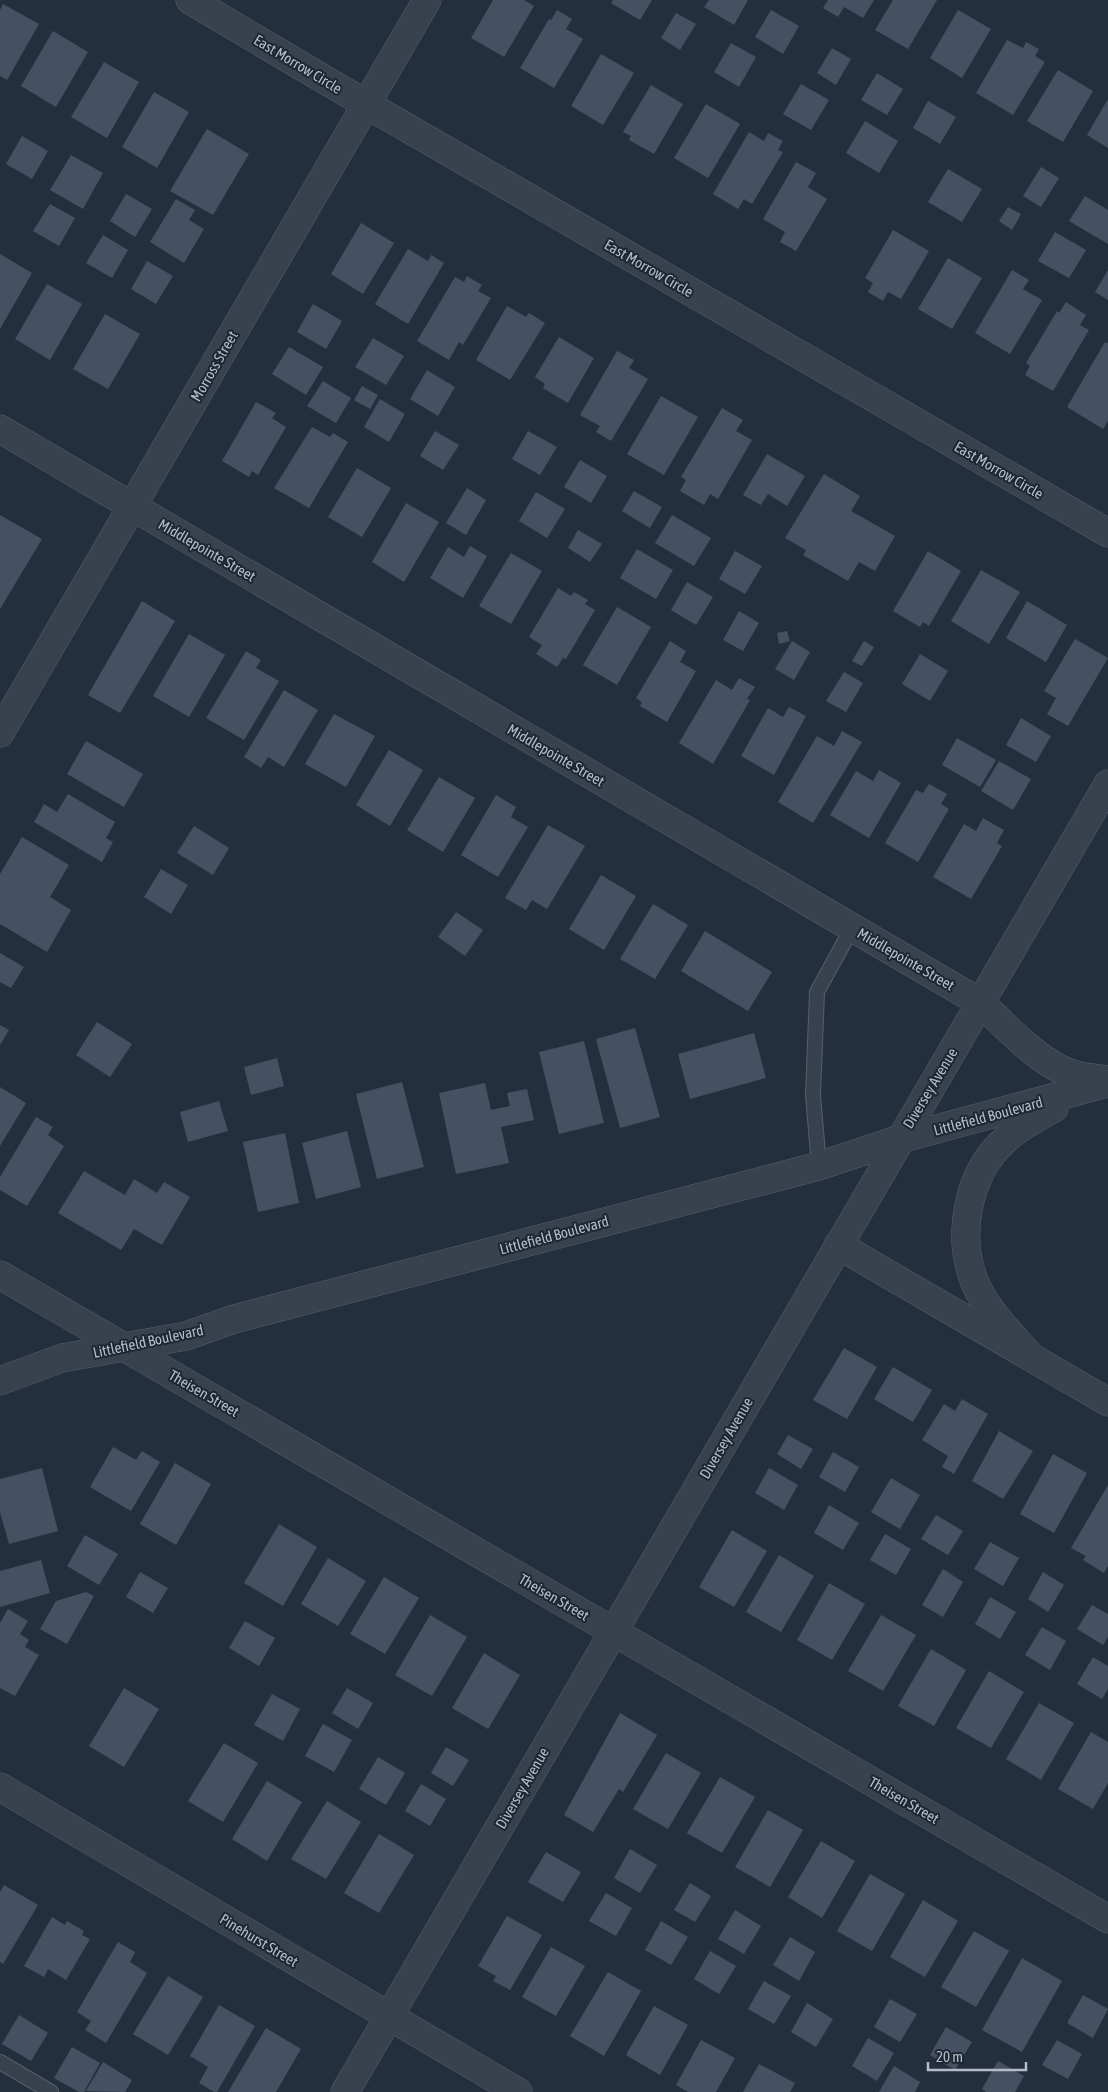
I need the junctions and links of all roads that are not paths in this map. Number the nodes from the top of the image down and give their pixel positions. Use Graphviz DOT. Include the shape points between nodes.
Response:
graph roads {
  1 [pos="190,0"];
  2 [pos="427,0"];
  3 [pos="366,104"];
  4 [pos="0,429"];
  5 [pos="132,506"];
  6 [pos="1108,533"];
  7 [pos="0,733"];
  8 [pos="1108,784"];
  9 [pos="852,928"];
  10 [pos="981,1003"];
  11 [pos="1102,1083"];
  12 [pos="900,1139"];
  13 [pos="819,1166"];
  14 [pos="838,1245"];
  15 [pos="0,1275"];
  16 [pos="126,1348"];
  17 [pos="1030,1356"];
  18 [pos="0,1381"];
  19 [pos="1108,1402"];
  20 [pos="613,1631"];
  21 [pos="0,1787"];
  22 [pos="1108,1918"];
  23 [pos="389,2017"];
  24 [pos="0,2062"];
  25 [pos="51,2092"];
  26 [pos="345,2092"];
  27 [pos="518,2092"];
  1 -- 3 [label="street, East Morrow Circle"];
  2 -- 3 [label="street, Morross Street"];
  3 -- 5 [label="street, Morross Street"];
  3 -- 6 [label="street, East Morrow Circle"];
  4 -- 5 [label="street, Middlepointe Street"];
  5 -- 7 [label="street, Morross Street"];
  5 -- 9 [label="street, Middlepointe Street"];
  8 -- 10 [label="street, Diversey Avenue"];
  9 -- 10 [label="street, Middlepointe Street"];
  9 -- 13 [label="lane" via="817,992 813,1095"];
  10 -- 11 [label="street, Middlepointe Street" via="1021,1041 1061,1070"];
  10 -- 12 [label="street, Diversey Avenue"];
  11 -- 12 [label="street, Littlefield Boulevard"];
  11 -- 17 [label="street" via="1029,1122 1005,1139 982,1168 969,1204 966,1240 976,1284 990,1310"];
  12 -- 13 [label="street, Littlefield Boulevard"];
  12 -- 14 [label="street, Diversey Avenue"];
  13 -- 16 [label="street, Littlefield Boulevard" via="234,1319 186,1336"];
  14 -- 17 [label="street"];
  14 -- 20 [label="street, Diversey Avenue"];
  15 -- 16 [label="street, Theisen Street"];
  16 -- 18 [label="street, Littlefield Boulevard" via="62,1358"];
  16 -- 20 [label="street, Theisen Street"];
  17 -- 19 [label="street"];
  20 -- 22 [label="street, Theisen Street"];
  20 -- 23 [label="street, Diversey Avenue"];
  21 -- 23 [label="street, Pinehurst Street"];
  23 -- 26 [label="street, Diversey Avenue"];
  23 -- 27 [label="street, Pinehurst Street"];
  24 -- 25 [label="lane"];
}
